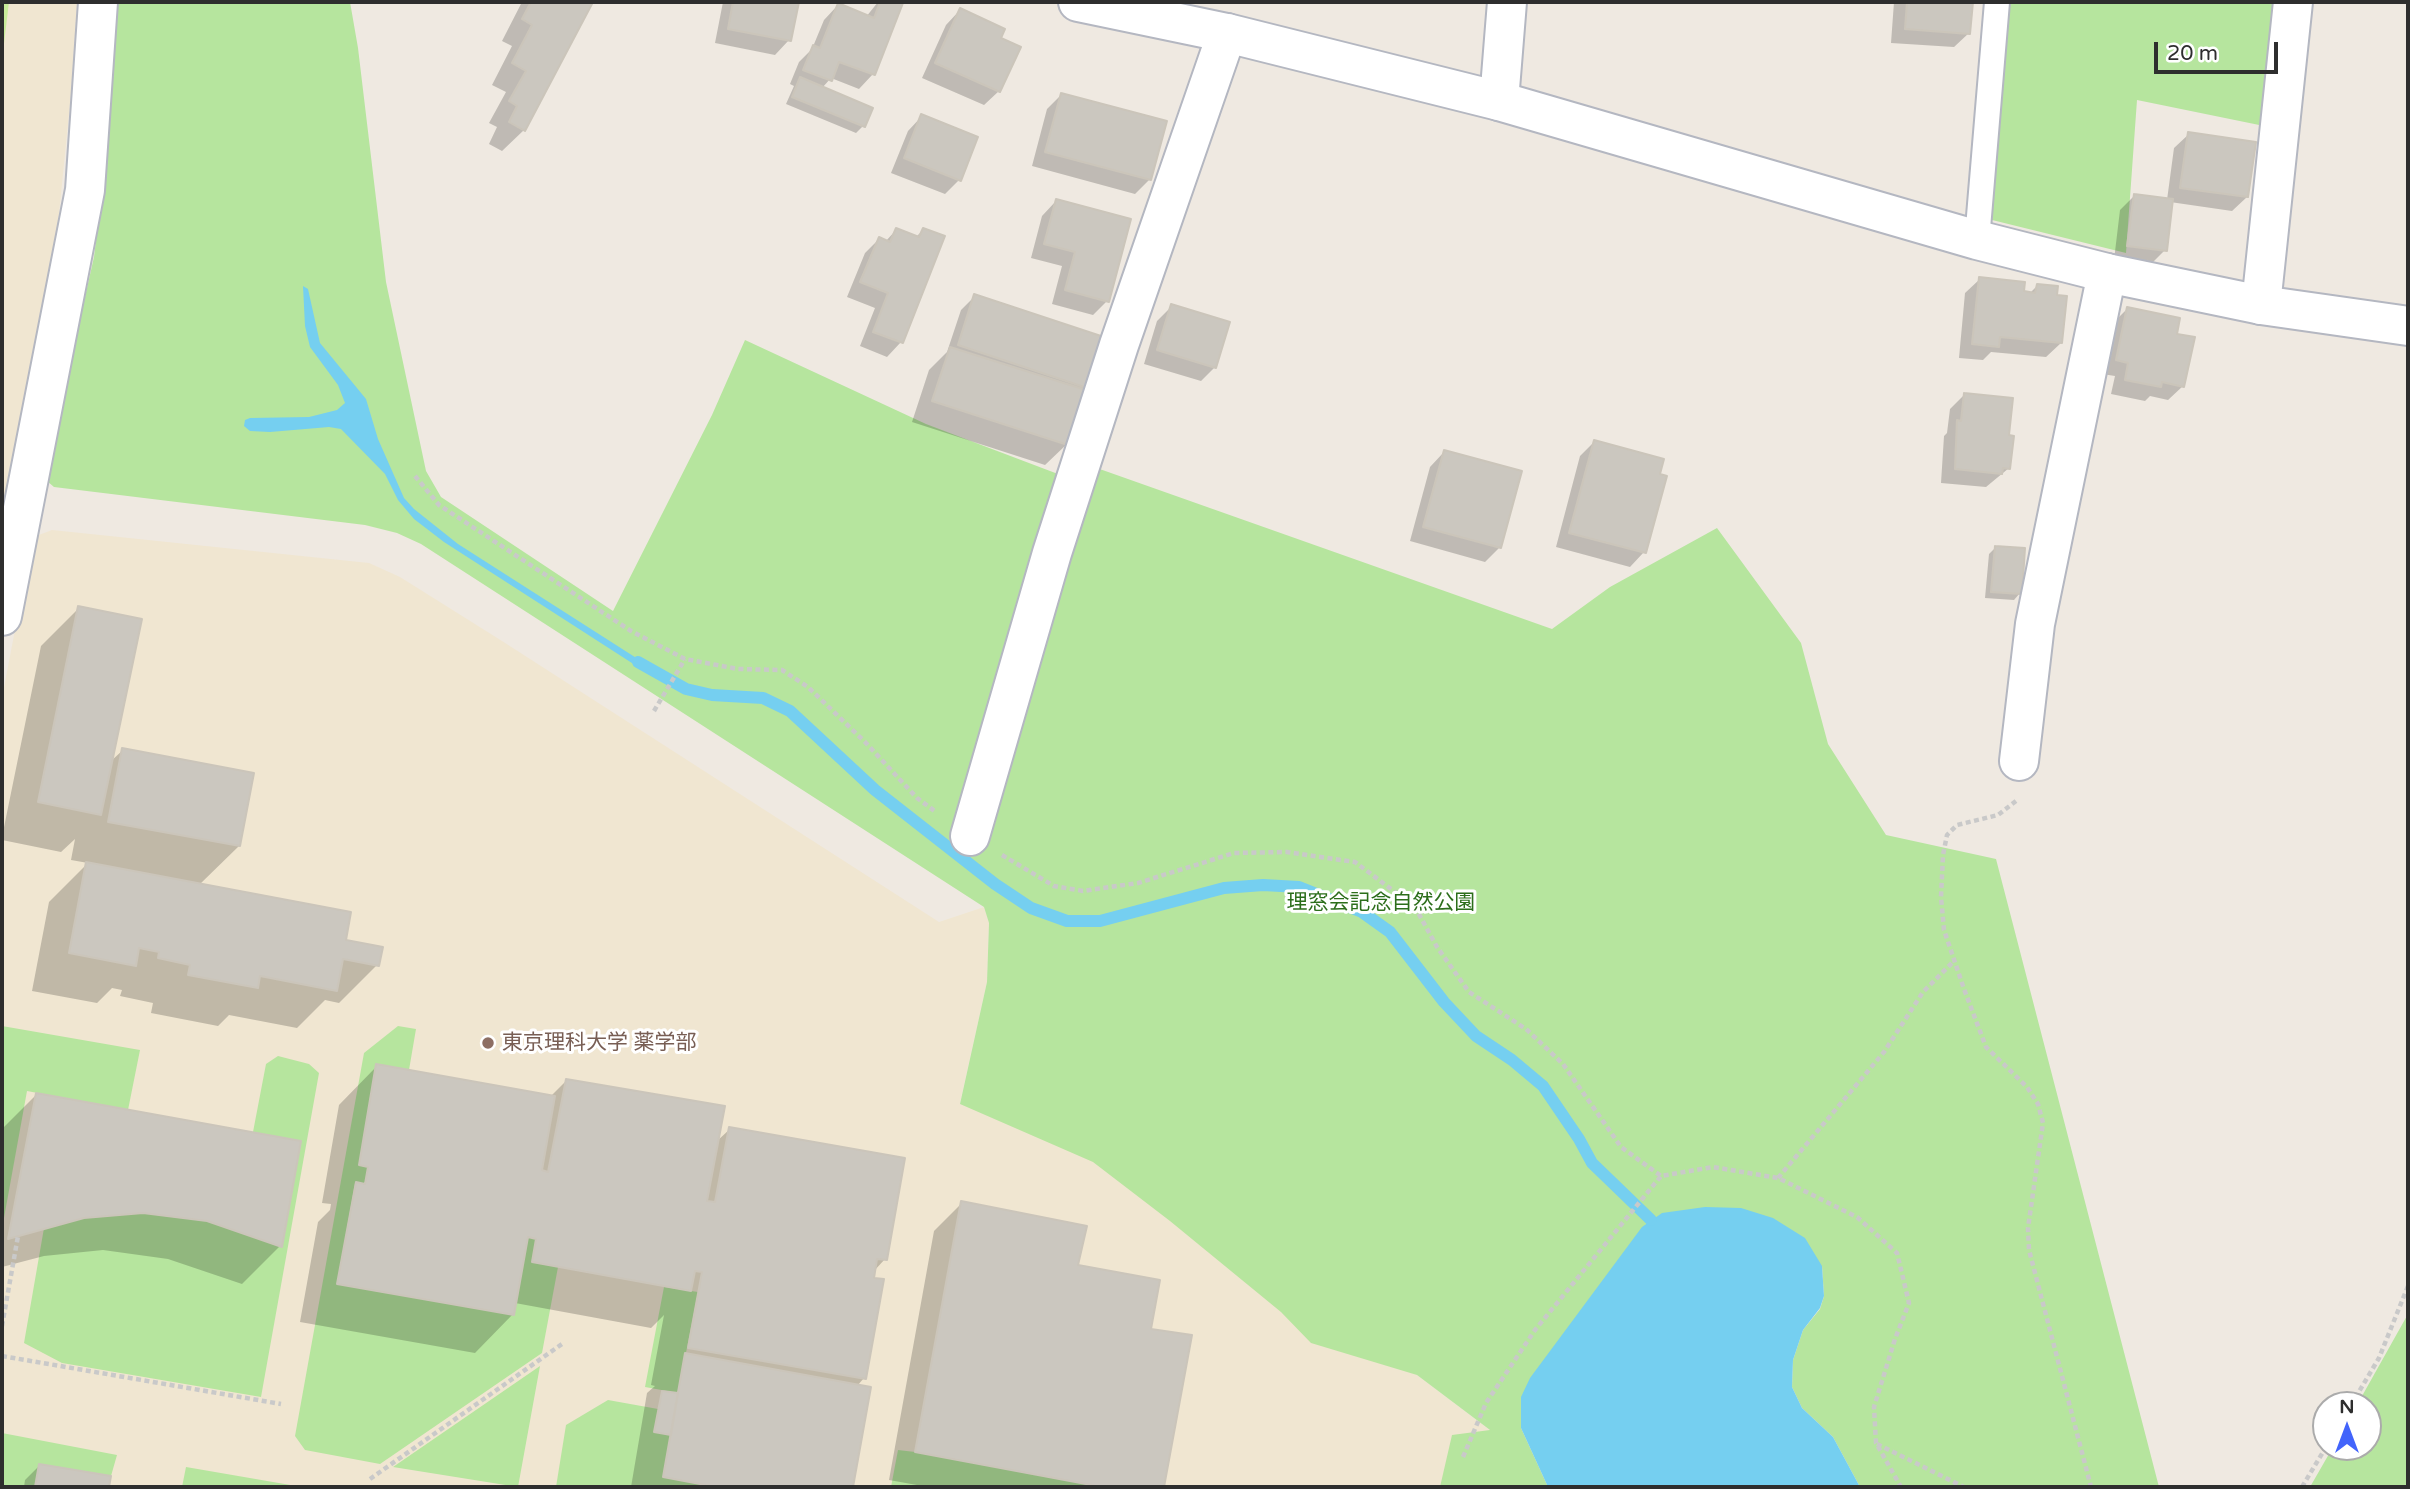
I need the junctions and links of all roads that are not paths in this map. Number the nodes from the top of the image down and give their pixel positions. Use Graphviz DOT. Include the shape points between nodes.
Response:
graph roads {
  1 [pos="98,2"];
  2 [pos="1078,2"];
  3 [pos="1507,2"];
  4 [pos="1997,2"];
  5 [pos="2293,2"];
  6 [pos="1227,33"];
  7 [pos="1499,101"];
  8 [pos="1977,240"];
  9 [pos="2107,273"];
  10 [pos="2261,305"];
  11 [pos="2408,326"];
  12 [pos="2,616"];
  13 [pos="2019,761"];
  14 [pos="970,835"];
  1 -- 12 [label="street" via="85,190"];
  2 -- 6 [label="street"];
  3 -- 7 [label="street"];
  4 -- 8 [label="lane"];
  5 -- 10 [label="street"];
  6 -- 7 [label="street"];
  6 -- 14 [label="street" via="1056,540"];
  7 -- 8 [label="street"];
  8 -- 9 [label="street"];
  9 -- 10 [label="street"];
  9 -- 13 [label="street" via="2035,624"];
  10 -- 11 [label="street"];
}
